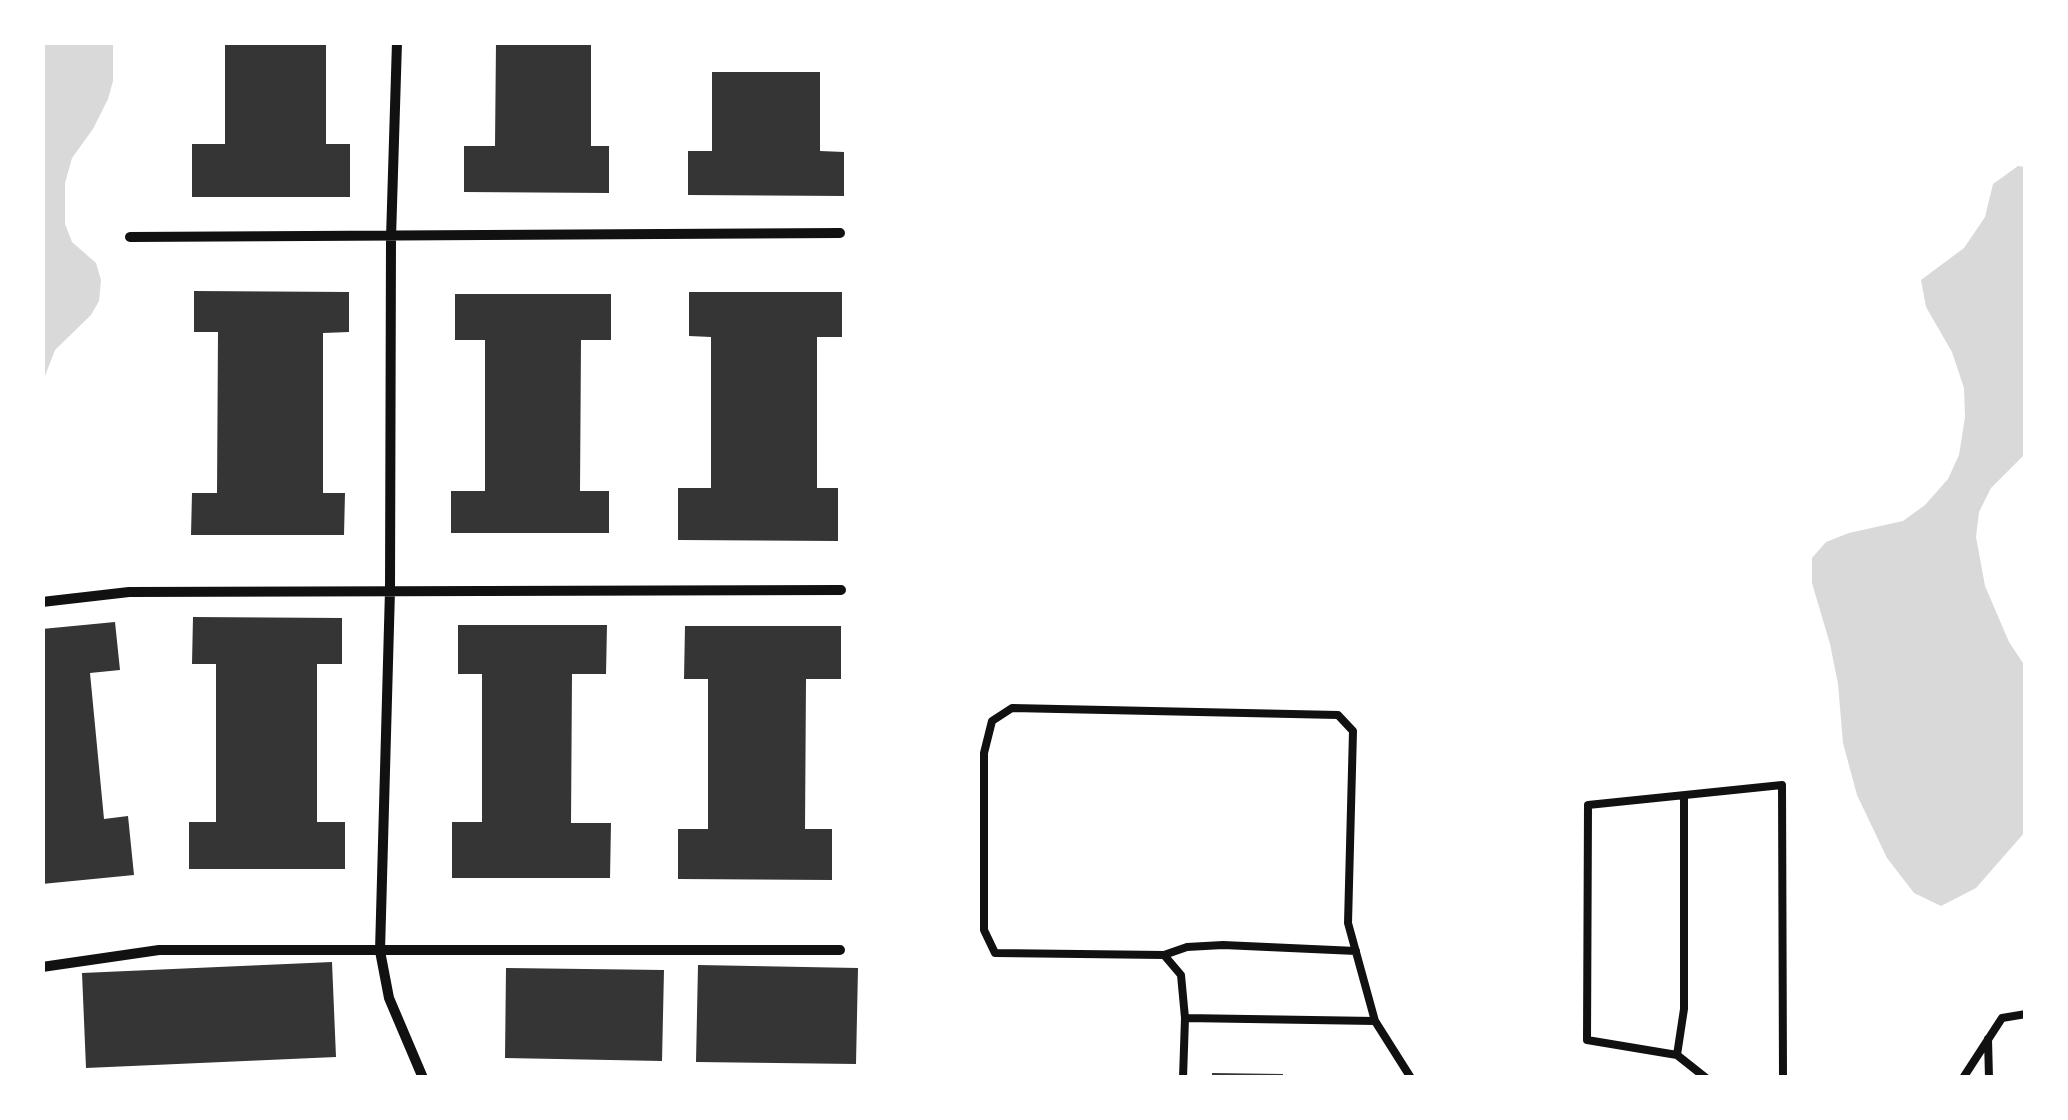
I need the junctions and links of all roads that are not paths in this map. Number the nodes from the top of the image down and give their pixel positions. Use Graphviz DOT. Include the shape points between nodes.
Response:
graph roads {
  1 [pos="398,42"];
  2 [pos="840,232"];
  3 [pos="130,237"];
  4 [pos="391,238"];
  5 [pos="390,590"];
  6 [pos="841,590"];
  7 [pos="42,602"];
  8 [pos="1684,796"];
  9 [pos="840,950"];
  10 [pos="1356,951"];
  11 [pos="380,952"];
  12 [pos="1164,955"];
  13 [pos="42,967"];
  14 [pos="2026,1014"];
  15 [pos="1185,1018"];
  16 [pos="1375,1022"];
  17 [pos="1988,1039"];
  18 [pos="1677,1055"];
  19 [pos="423,1078"];
  20 [pos="1183,1078"];
  21 [pos="1411,1078"];
  22 [pos="1706,1078"];
  23 [pos="1783,1078"];
  24 [pos="1963,1078"];
  25 [pos="1988,1078"];
  1 -- 4 [label="street"];
  2 -- 4 [label="street"];
  3 -- 4 [label="street"];
  4 -- 5 [label="street"];
  5 -- 6 [label="street"];
  5 -- 7 [label="street" via="128,592"];
  5 -- 11 [label="street"];
  8 -- 18 [label="lane" via="1684,1010"];
  8 -- 18 [label="lane" via="1588,805 1587,1040"];
  8 -- 23 [label="lane" via="1782,785"];
  9 -- 11 [label="street"];
  10 -- 12 [label="lane" via="1223,945"];
  10 -- 12 [label="lane" via="1348,923 1354,731 1338,716 1012,708 992,721 984,753 984,930 995,953"];
  10 -- 16 [label="lane"];
  11 -- 13 [label="street" via="159,950"];
  11 -- 19 [label="street" via="389,998"];
  12 -- 15 [label="lane" via="1180,975"];
  14 -- 17 [label="lane" via="2002,1018"];
  15 -- 16 [label="lane"];
  15 -- 20 [label="lane"];
  16 -- 21 [label="lane"];
  17 -- 24 [label="lane"];
  17 -- 25 [label="lane"];
  18 -- 22 [label="lane"];
}
